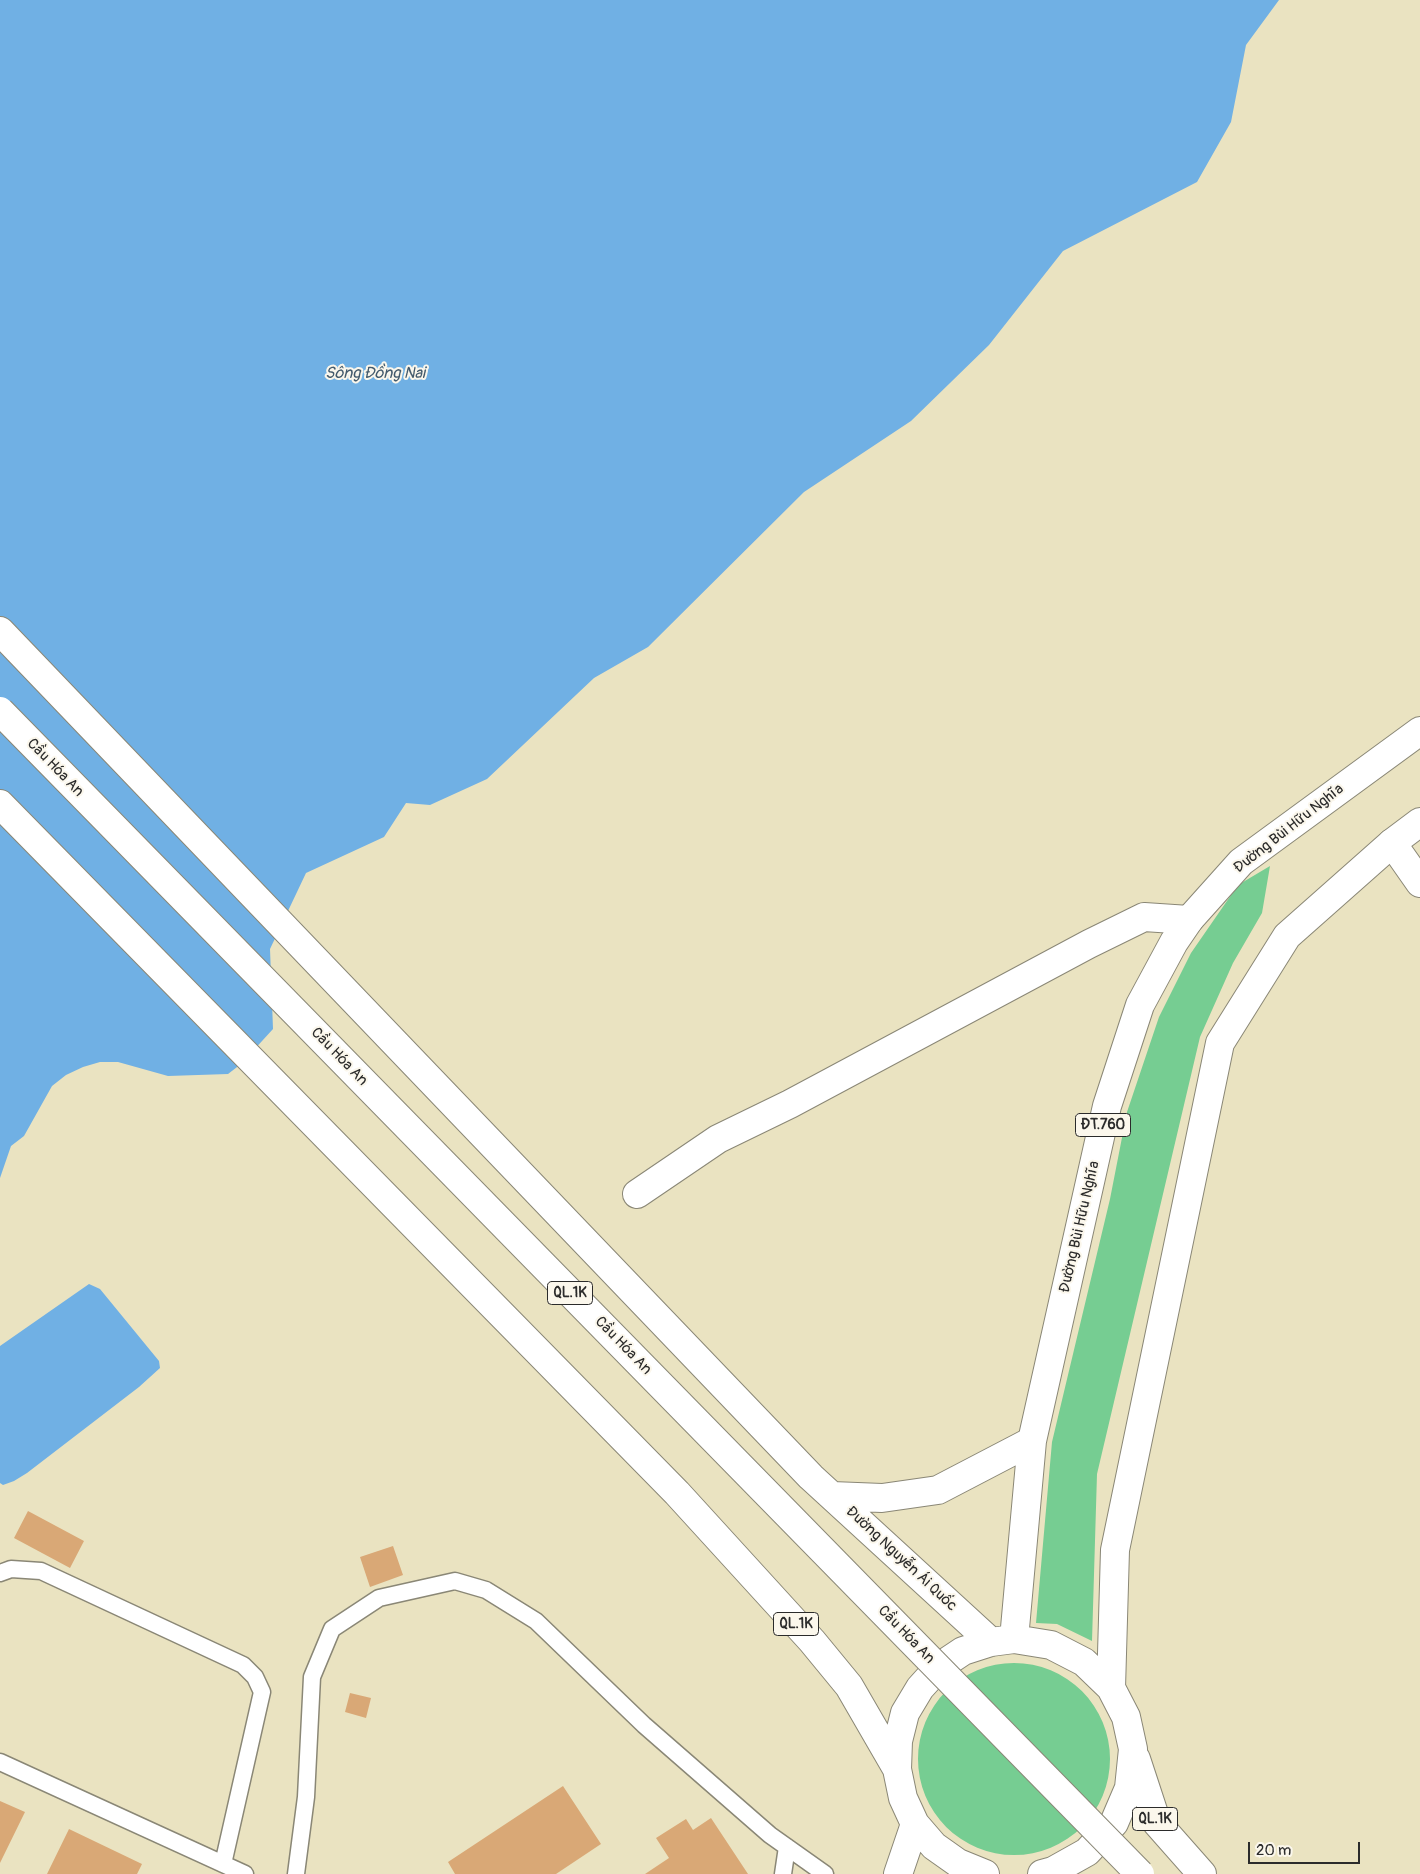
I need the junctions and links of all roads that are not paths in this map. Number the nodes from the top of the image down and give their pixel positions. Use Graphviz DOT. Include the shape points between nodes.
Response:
graph roads {
  1 [pos="0,631"];
  2 [pos="0,711"];
  3 [pos="1420,731"];
  4 [pos="0,804"];
  5 [pos="1420,822"];
  6 [pos="1392,843"];
  7 [pos="1420,883"];
  8 [pos="1189,920"];
  9 [pos="637,1194"];
  10 [pos="1032,1441"];
  11 [pos="832,1496"];
  12 [pos="0,1573"];
  13 [pos="1002,1641"];
  14 [pos="1111,1688"];
  15 [pos="1133,1749"];
  16 [pos="0,1762"];
  17 [pos="897,1769"];
  18 [pos="915,1824"];
  19 [pos="787,1847"];
  20 [pos="223,1864"];
  21 [pos="1051,1873"];
  22 [pos="245,1874"];
  23 [pos="296,1874"];
  24 [pos="783,1874"];
  25 [pos="824,1874"];
  26 [pos="898,1874"];
  27 [pos="985,1874"];
  28 [pos="1140,1874"];
  29 [pos="1202,1874"];
  1 -- 11 [label="main road, Đường Nguyễn Ái Quốc / QL.1K"];
  2 -- 28 [label="main road, Cầu Hóa An / QL.1K, bridge"];
  3 -- 8 [label="main road, Đường Bùi Hữu Nghĩa / ĐT.760" via="1241,862"];
  4 -- 17 [label="main road, QL.1K" via="677,1492 849,1686"];
  5 -- 6 [label="main road"];
  6 -- 7 [label="main road"];
  6 -- 14 [label="main road" via="1287,936 1220,1043 1116,1550"];
  8 -- 9 [label="main road" via="1144,918 1089,944 790,1104 718,1139"];
  8 -- 10 [label="main road, Đường Bùi Hữu Nghĩa / ĐT.760" via="1140,1005 1107,1106"];
  10 -- 11 [label="main road" via="938,1490 882,1498"];
  10 -- 13 [label="main road, Đường Bùi Hữu Nghĩa / ĐT.760"];
  11 -- 13 [label="main road, Đường Nguyễn Ái Quốc / QL.1K"];
  12 -- 20 [label="lane" via="11,1569 40,1571 243,1666 255,1677 262,1692"];
  13 -- 14 [label="main road, QL.1K" via="1051,1645 1084,1662"];
  13 -- 17 [label="main road, QL.1K" via="963,1651 940,1667 920,1688 905,1713"];
  14 -- 15 [label="main road, QL.1K" via="1126,1717"];
  15 -- 21 [label="main road, QL.1K" via="1130,1788 1114,1823 1087,1852"];
  15 -- 29 [label="main road, QL.1K" via="1157,1823"];
  16 -- 20 [label="lane"];
  17 -- 18 [label="main road, QL.1K" via="903,1798"];
  18 -- 26 [label="main road"];
  18 -- 27 [label="main road, QL.1K" via="934,1846 958,1863"];
  19 -- 23 [label="lane" via="644,1725 536,1621 486,1590 455,1581 379,1598 332,1629 312,1677 306,1797"];
  19 -- 24 [label="lane"];
  19 -- 25 [label="lane"];
  20 -- 22 [label="lane"];
}
